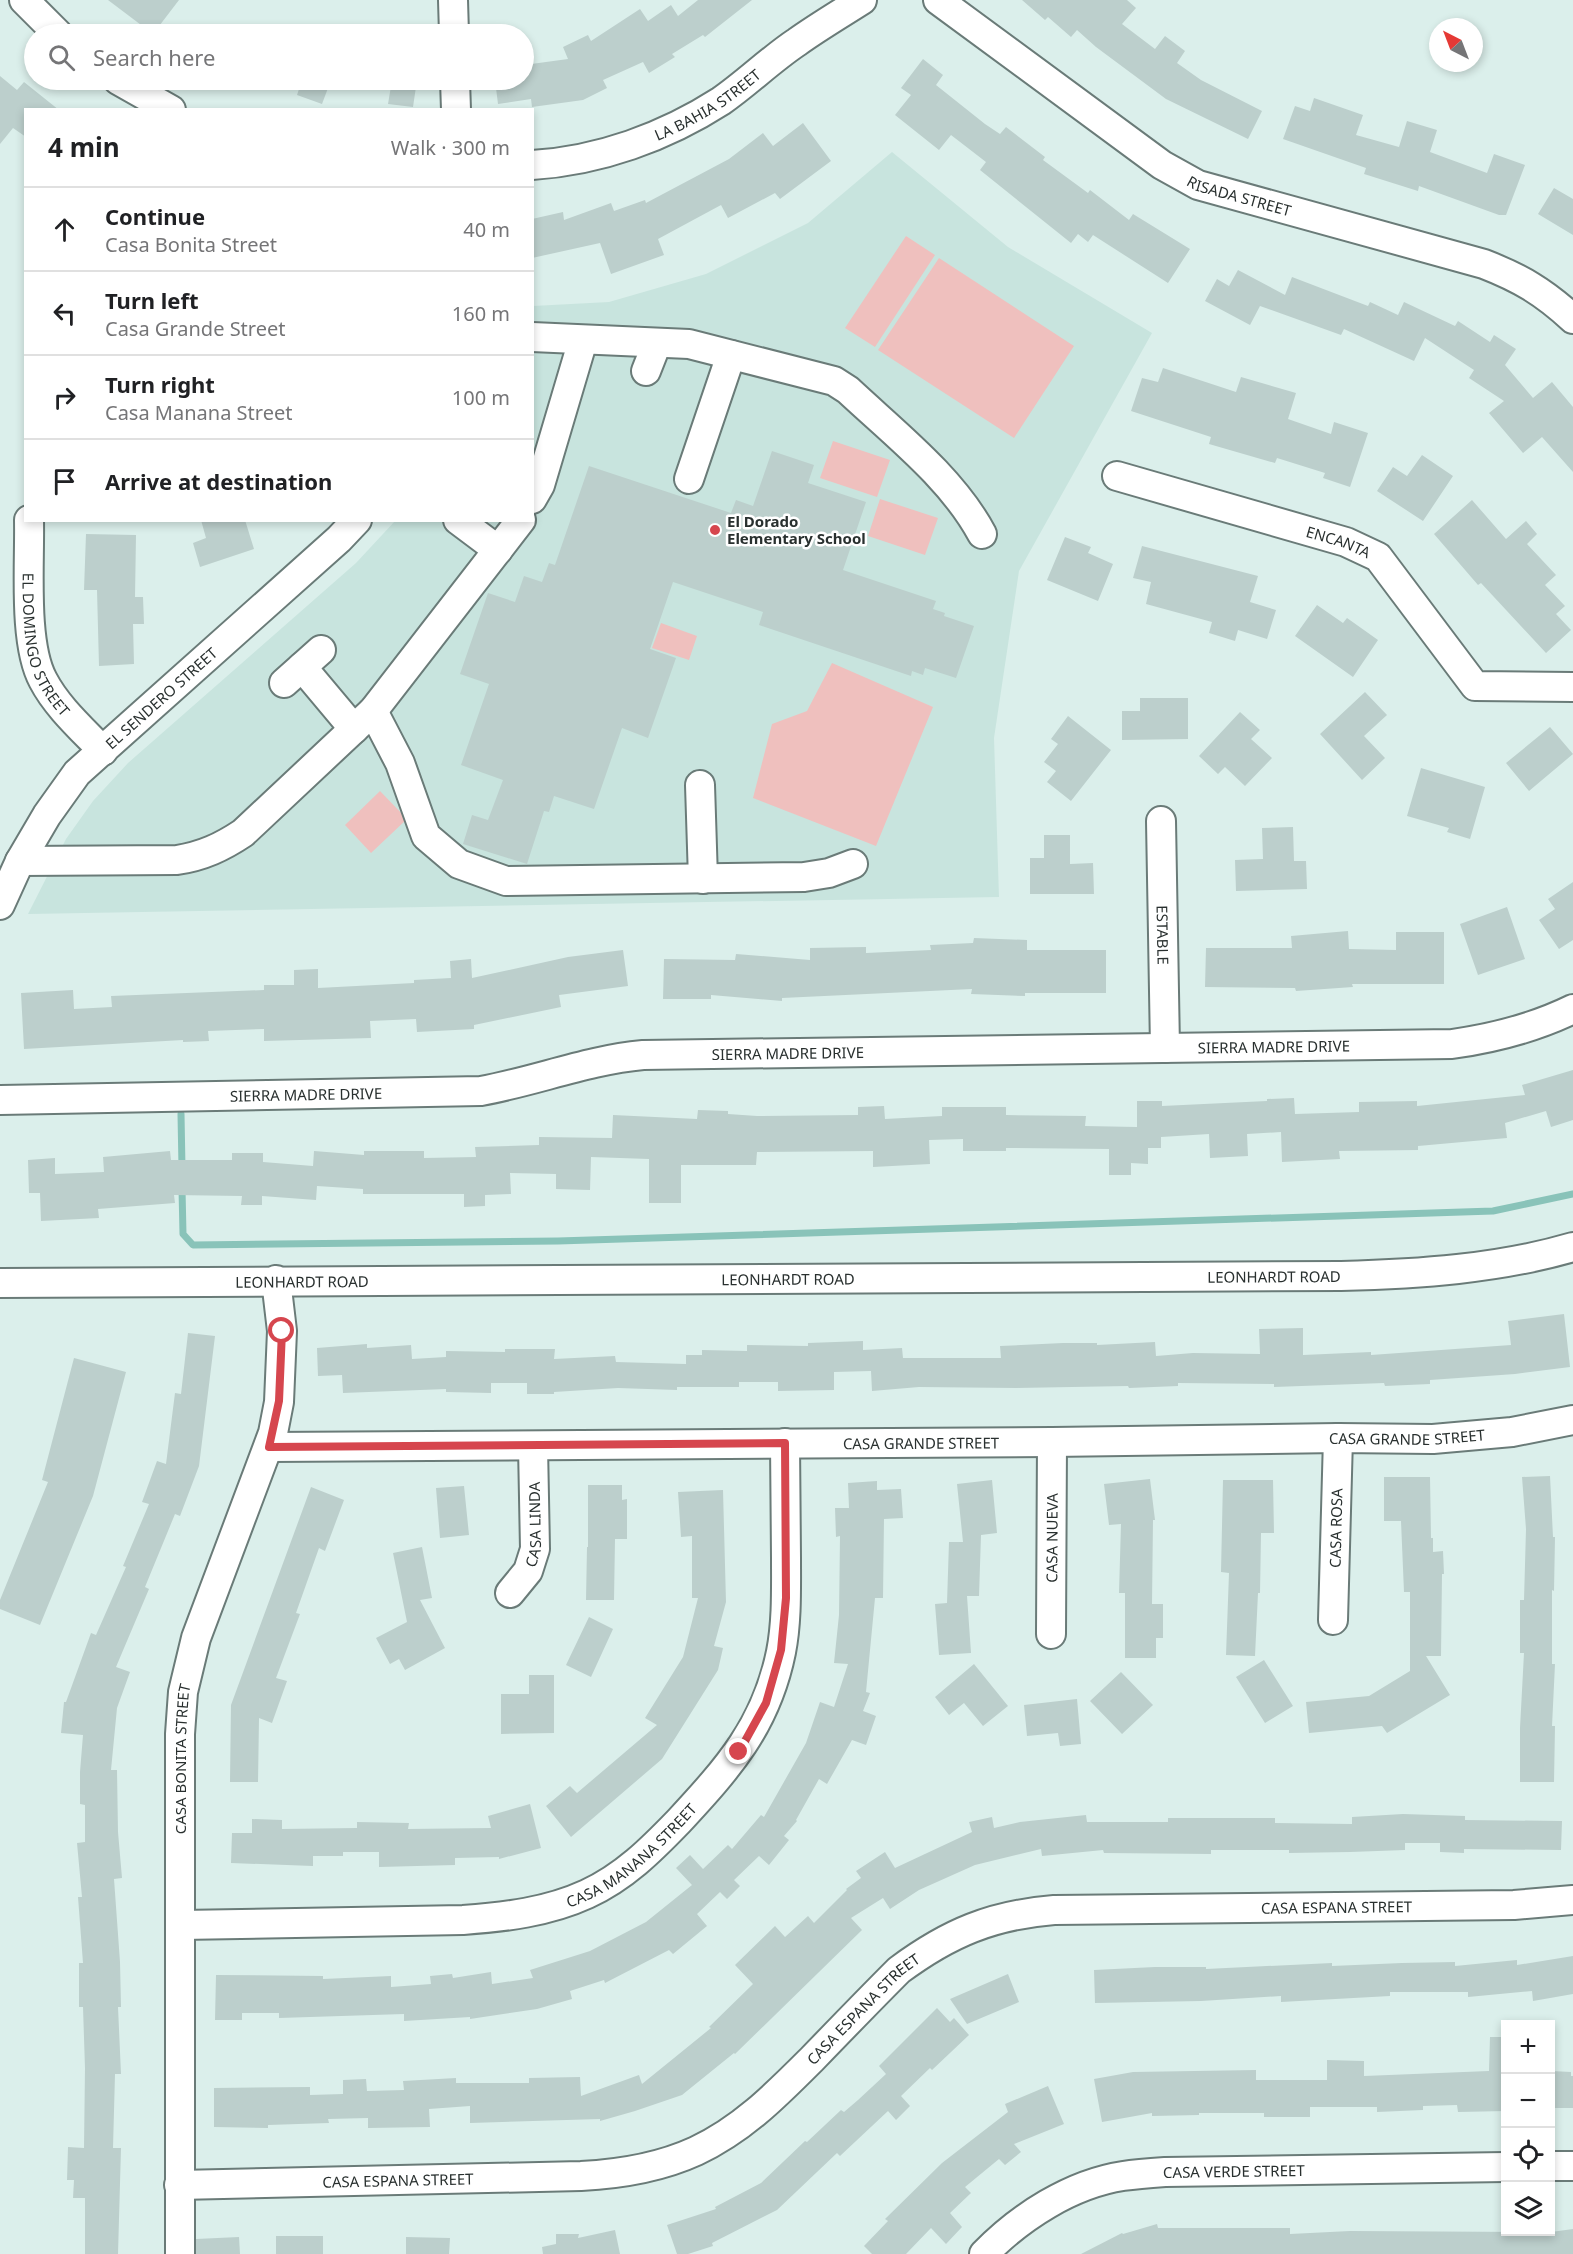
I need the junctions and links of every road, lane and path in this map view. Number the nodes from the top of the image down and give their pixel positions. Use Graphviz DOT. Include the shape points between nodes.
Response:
graph roads {
  1 [pos="24,0"];
  2 [pos="453,0"];
  3 [pos="862,0"];
  4 [pos="938,0"];
  5 [pos="48,24"];
  6 [pos="454,24"];
  7 [pos="136,90"];
  8 [pos="455,90"];
  9 [pos="167,108"];
  10 [pos="456,108"];
  11 [pos="534,165"];
  12 [pos="1573,319"];
  13 [pos="534,337"];
  14 [pos="583,340"];
  15 [pos="657,344"];
  16 [pos="731,355"];
  17 [pos="646,371"];
  18 [pos="1117,476"];
  19 [pos="689,479"];
  20 [pos="534,496"];
  21 [pos="29,522"];
  22 [pos="355,522"];
  23 [pos="461,522"];
  24 [pos="519,522"];
  25 [pos="982,534"];
  26 [pos="498,550"];
  27 [pos="302,667"];
  28 [pos="1573,687"];
  29 [pos="363,720"];
  30 [pos="102,751"];
  31 [pos="700,785"];
  32 [pos="1161,821"];
  33 [pos="20,861"];
  34 [pos="853,864"];
  35 [pos="703,879"];
  36 [pos="0,905"];
  37 [pos="1573,1009"];
  38 [pos="1165,1048"];
  39 [pos="0,1100"];
  40 [pos="1573,1247"];
  41 [pos="276,1280"];
  42 [pos="0,1283"];
  43 [pos="1573,1420"];
  44 [pos="1338,1438"];
  45 [pos="1052,1442"];
  46 [pos="785,1443"];
  47 [pos="533,1446"];
  48 [pos="269,1447"];
  49 [pos="510,1593"];
  50 [pos="1333,1620"];
  51 [pos="1051,1634"];
  52 [pos="1573,1900"];
  53 [pos="181,1924"];
  54 [pos="1555,2166"];
  55 [pos="1573,2166"];
  56 [pos="1501,2167"];
  57 [pos="179,2185"];
  58 [pos="180,2254"];
  59 [pos="984,2254"];
  1 -- 5 [label="street"];
  2 -- 6 [label="street"];
  3 -- 11 [label="street, LA BAHIA STREET" via="795,43 722,100 684,122 602,154"];
  4 -- 12 [label="street, RISADA STREET" via="1162,165 1198,184 1484,264 1531,285"];
  7 -- 9 [label="street"];
  8 -- 10 [label="street"];
  13 -- 14 [label="street"];
  14 -- 15 [label="street"];
  14 -- 20 [label="street"];
  15 -- 16 [label="street" via="689,344"];
  15 -- 17 [label="street"];
  16 -- 19 [label="street"];
  16 -- 25 [label="street" via="834,381 848,390 952,489"];
  18 -- 28 [label="street, ENCANTA" via="1346,542 1378,557 1475,686"];
  21 -- 30 [label="street, EL DOMINGO STREET" via="31,637 35,660 54,698"];
  22 -- 30 [label="street, EL SENDERO STREET"];
  23 -- 26 [label="street"];
  24 -- 26 [label="street"];
  26 -- 29 [label="street"];
  27 -- 29 [label="street"];
  29 -- 33 [label="street" via="243,833 222,847 177,860"];
  29 -- 35 [label="street" via="400,762 426,836 459,864 506,881"];
  30 -- 33 [label="street, EL SENDERO STREET" via="46,815"];
  31 -- 35 [label="street"];
  32 -- 38 [label="street, ESTABLE"];
  33 -- 36 [label="street, EL SENDERO STREET"];
  34 -- 35 [label="street" via="804,877"];
  37 -- 38 [label="street, SIERRA MADRE DRIVE" via="1518,1031 1452,1044"];
  38 -- 39 [label="street, SIERRA MADRE DRIVE" via="643,1055 586,1064 481,1090"];
  40 -- 41 [label="street, LEONHARDT ROAD" via="1488,1265 1373,1275"];
  41 -- 42 [label="street, LEONHARDT ROAD"];
  41 -- 48 [label="street, CASA BONITA STREET" via="282,1331 279,1401"];
  43 -- 44 [label="street, CASA GRANDE STREET" via="1512,1432 1433,1439"];
  44 -- 45 [label="street, CASA GRANDE STREET"];
  44 -- 50 [label="street, CASA ROSA"];
  45 -- 46 [label="street, CASA GRANDE STREET"];
  45 -- 51 [label="street, CASA NUEVA"];
  46 -- 47 [label="street, CASA GRANDE STREET"];
  46 -- 53 [label="street, CASA MANANA STREET" via="786,1598 781,1650 766,1703 722,1774 626,1872 564,1903 499,1917"];
  47 -- 48 [label="street, CASA GRANDE STREET"];
  47 -- 49 [label="street, CASA LINDA" via="535,1549 528,1571"];
  48 -- 53 [label="street, CASA BONITA STREET" via="196,1638 183,1692"];
  52 -- 57 [label="street, CASA ESPANA STREET" via="1514,1905 1023,1912 970,1928 921,1954 899,1970 747,2121 668,2162 611,2175"];
  53 -- 57 [label="street, CASA BONITA STREET"];
  54 -- 55 [label="street"];
  56 -- 59 [label="street, CASA VERDE STREET" via="1122,2176 1055,2200 1029,2216"];
  57 -- 58 [label="street, CASA BONITA STREET"];
}
